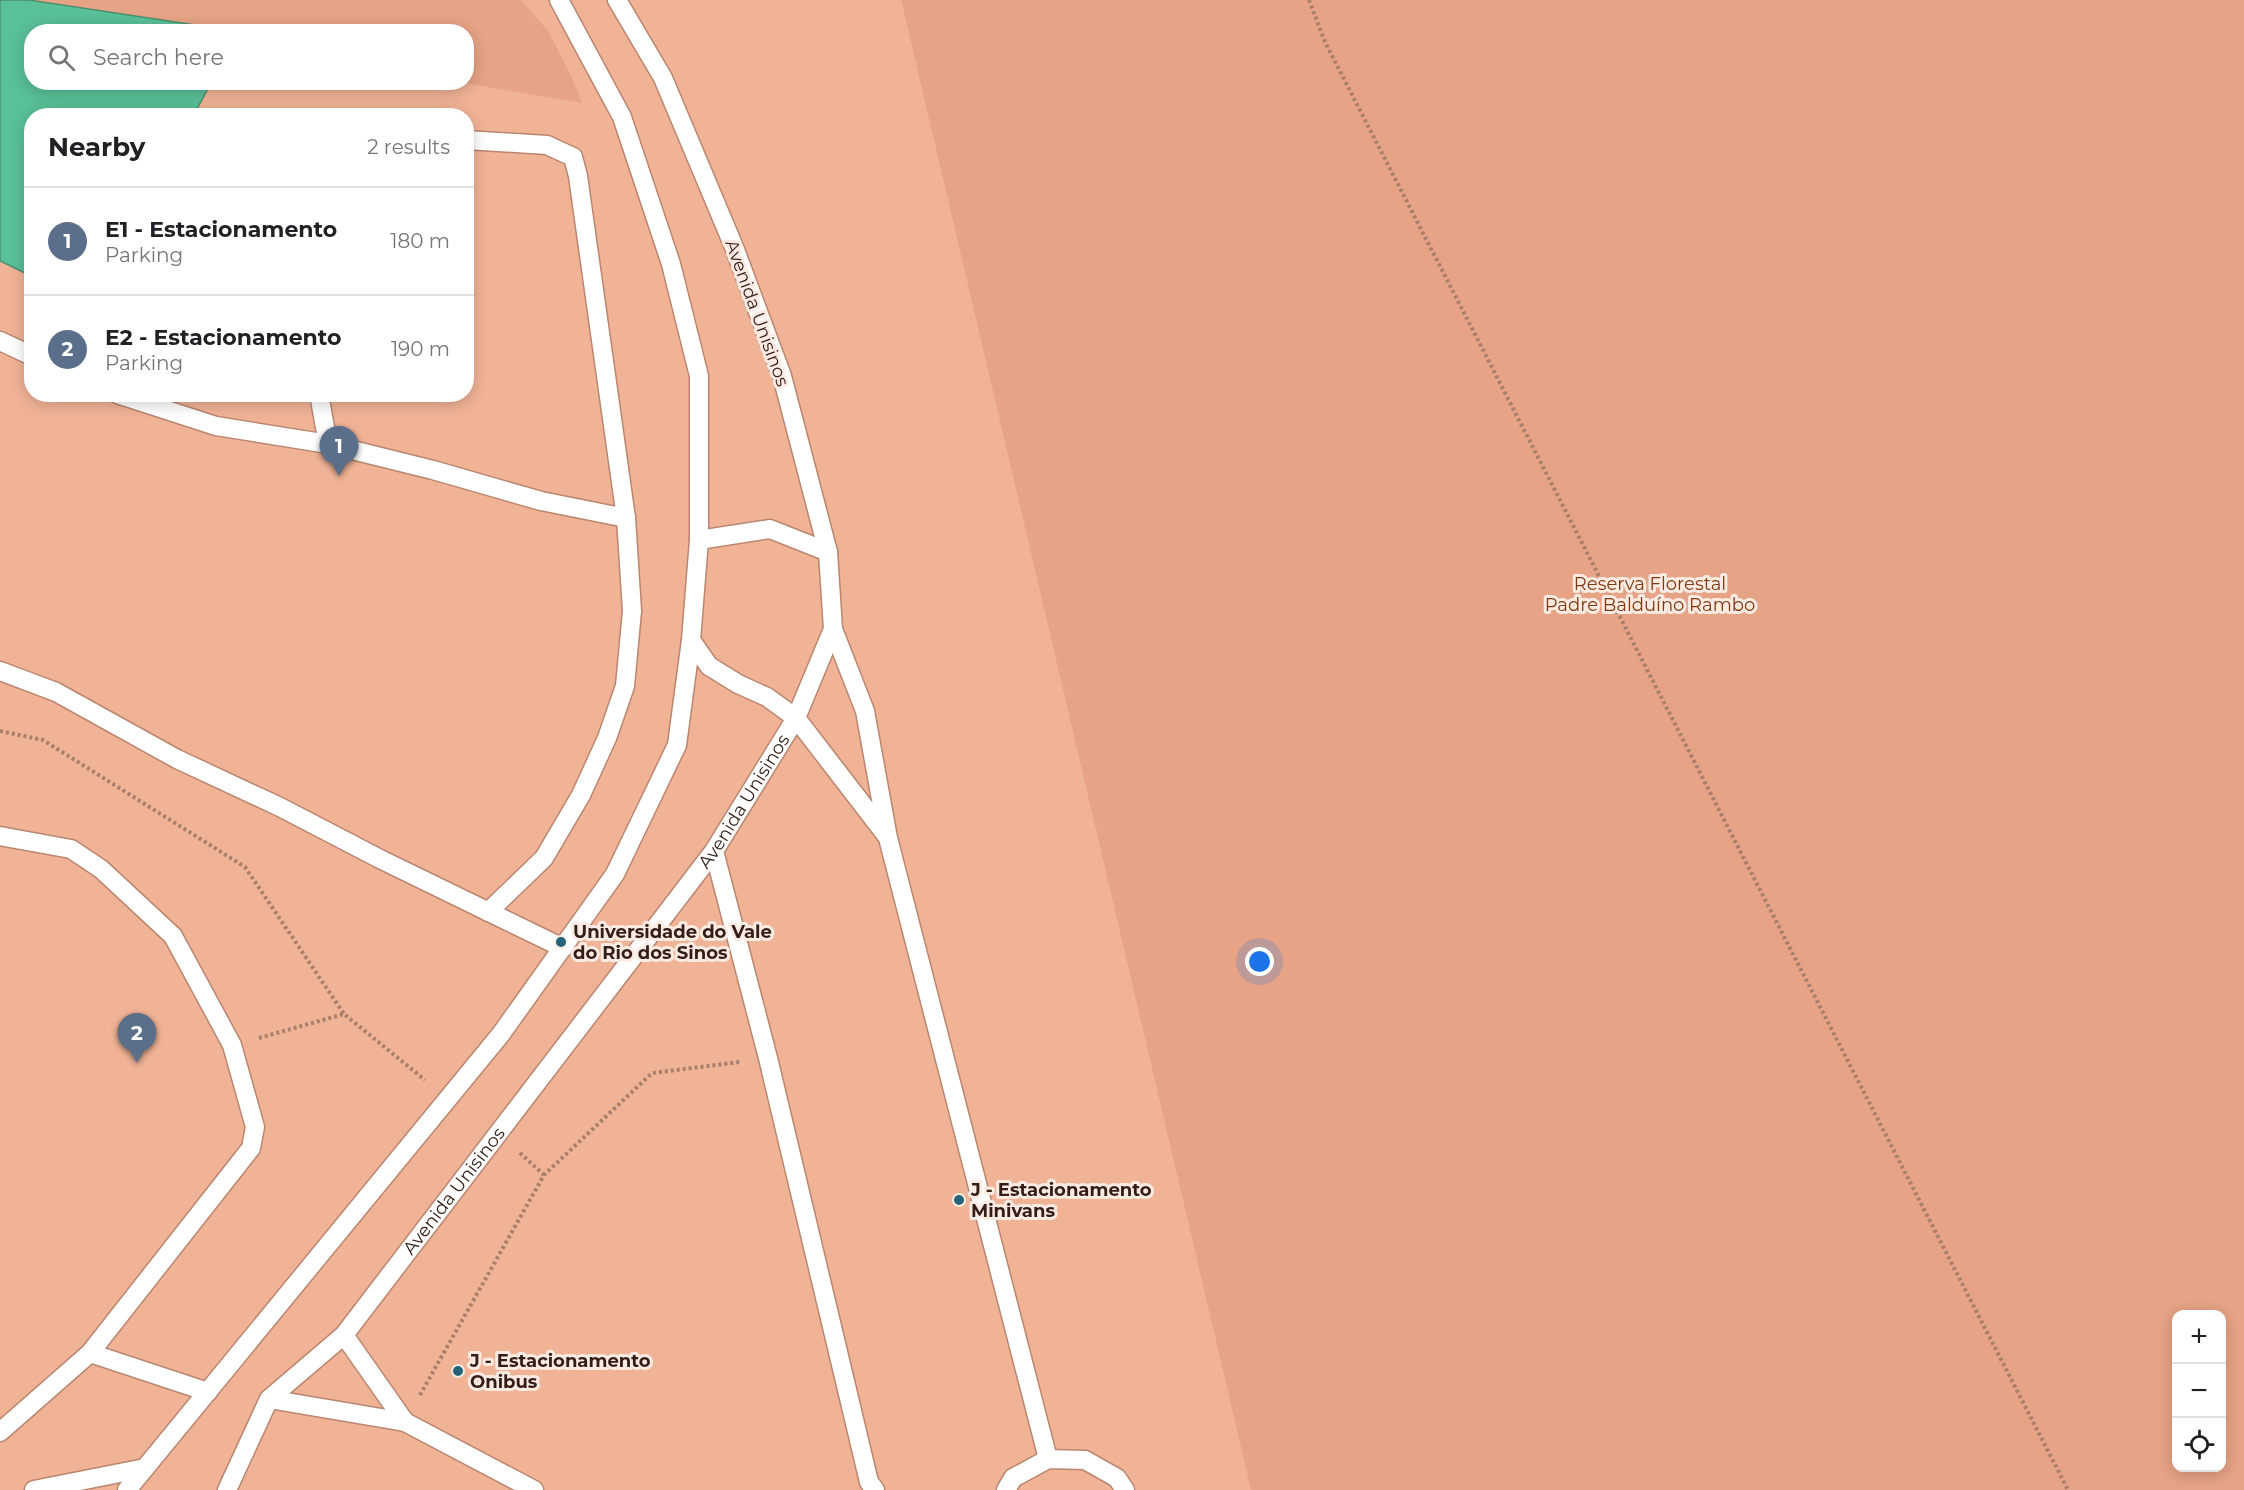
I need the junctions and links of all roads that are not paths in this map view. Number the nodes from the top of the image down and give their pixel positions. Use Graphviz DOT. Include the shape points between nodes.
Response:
graph roads {
  1 [pos="559,0"];
  2 [pos="617,0"];
  3 [pos="474,140"];
  4 [pos="0,341"];
  5 [pos="24,352"];
  6 [pos="142,402"];
  7 [pos="320,402"];
  8 [pos="328,444"];
  9 [pos="626,518"];
  10 [pos="699,540"];
  11 [pos="828,552"];
  12 [pos="833,629"];
  13 [pos="691,640"];
  14 [pos="0,671"];
  15 [pos="796,718"];
  16 [pos="0,836"];
  17 [pos="888,838"];
  18 [pos="714,851"];
  19 [pos="488,912"];
  20 [pos="562,948"];
  21 [pos="344,1335"];
  22 [pos="90,1353"];
  23 [pos="208,1392"];
  24 [pos="269,1400"];
  25 [pos="405,1422"];
  26 [pos="0,1432"];
  27 [pos="1048,1459"];
  28 [pos="145,1467"];
  29 [pos="34,1490"];
  30 [pos="127,1490"];
  31 [pos="227,1490"];
  32 [pos="534,1490"];
  33 [pos="875,1490"];
  34 [pos="1006,1490"];
  35 [pos="1125,1490"];
  1 -- 10 [label="lane" via="622,117 676,281 699,376"];
  2 -- 11 [label="lane, Avenida Unisinos" via="663,78 734,247 782,376"];
  3 -- 9 [label="lane" via="547,145 573,157"];
  4 -- 5 [label="lane"];
  6 -- 8 [label="lane" via="216,426"];
  7 -- 8 [label="lane"];
  8 -- 9 [label="lane" via="541,501"];
  9 -- 19 [label="lane" via="632,611 625,687 611,727 581,795 544,858"];
  10 -- 11 [label="lane" via="771,529"];
  10 -- 13 [label="lane"];
  11 -- 12 [label="lane, Avenida Unisinos"];
  12 -- 15 [label="lane, Avenida Unisinos"];
  12 -- 17 [label="lane" via="865,711"];
  13 -- 15 [label="lane" via="709,666 767,697"];
  13 -- 20 [label="lane" via="677,746 615,874"];
  14 -- 19 [label="lane" via="56,692 177,759"];
  15 -- 17 [label="lane"];
  15 -- 18 [label="lane, Avenida Unisinos"];
  16 -- 22 [label="lane" via="71,849 101,869 173,936 232,1045 255,1127 251,1148"];
  17 -- 27 [label="lane"];
  18 -- 21 [label="lane, Avenida Unisinos"];
  18 -- 33 [label="lane" via="768,1058 869,1482"];
  19 -- 20 [label="lane"];
  20 -- 23 [label="lane" via="501,1035"];
  21 -- 24 [label="lane, Avenida Unisinos"];
  21 -- 25 [label="lane"];
  22 -- 23 [label="lane"];
  22 -- 26 [label="lane"];
  23 -- 28 [label="lane"];
  24 -- 25 [label="lane"];
  24 -- 31 [label="lane, Avenida Unisinos"];
  25 -- 32 [label="lane"];
  27 -- 34 [label="lane" via="1013,1478"];
  27 -- 35 [label="lane" via="1085,1460 1118,1478"];
  28 -- 29 [label="lane"];
  28 -- 30 [label="lane"];
}
